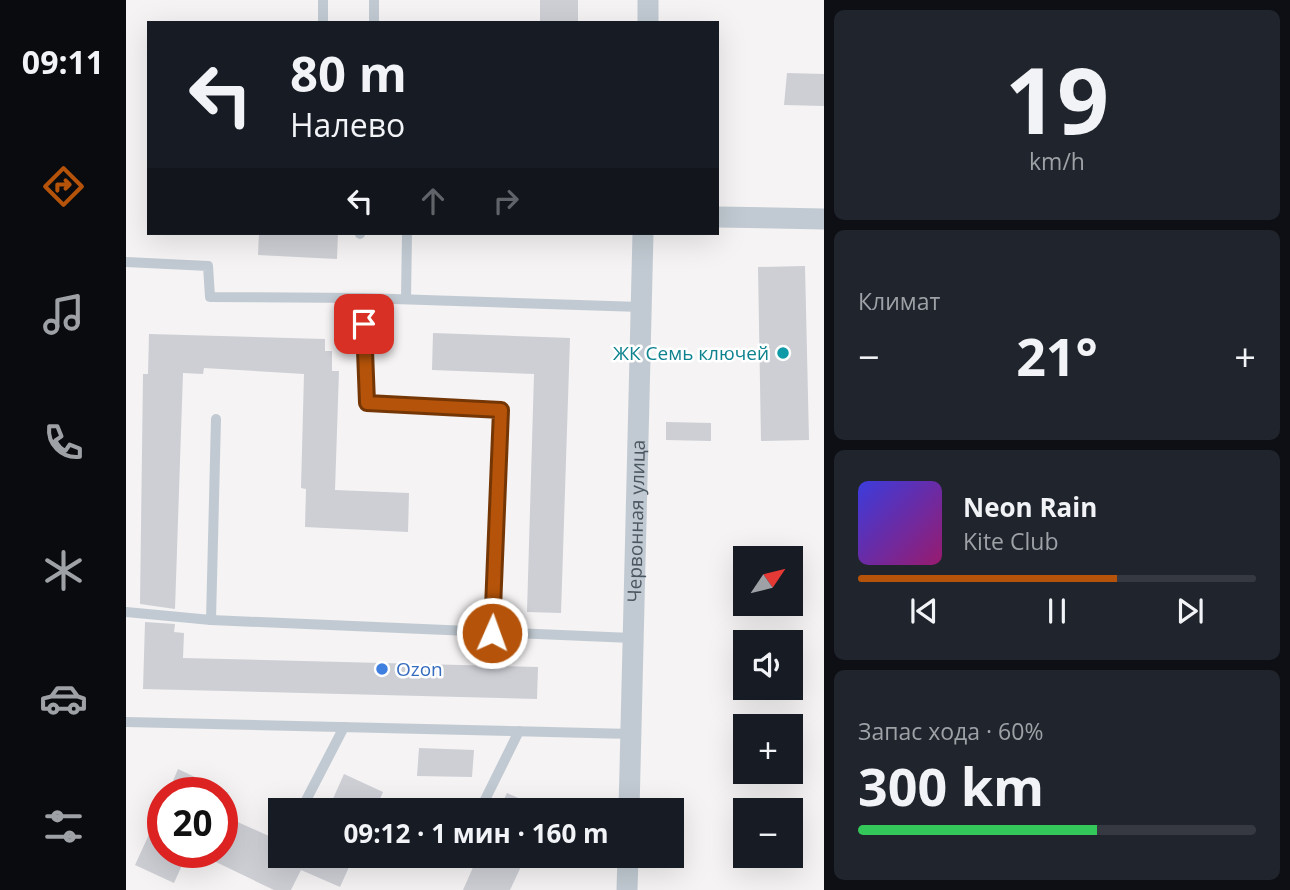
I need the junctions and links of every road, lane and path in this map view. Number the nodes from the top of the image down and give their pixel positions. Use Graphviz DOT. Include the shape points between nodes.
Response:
graph roads {
  1 [pos="323,0"];
  2 [pos="374,0"];
  3 [pos="648,0"];
  4 [pos="323,21"];
  5 [pos="374,21"];
  6 [pos="648,21"];
  7 [pos="719,217"];
  8 [pos="824,219"];
  9 [pos="407,235"];
  10 [pos="643,235"];
  11 [pos="126,262"];
  12 [pos="363,298"];
  13 [pos="406,299"];
  14 [pos="641,307"];
  15 [pos="216,419"];
  16 [pos="126,612"];
  17 [pos="211,620"];
  18 [pos="492,633"];
  19 [pos="632,638"];
  20 [pos="126,722"];
  21 [pos="344,727"];
  22 [pos="519,731"];
  23 [pos="632,734"];
  24 [pos="307,798"];
  25 [pos="486,798"];
  26 [pos="629,798"];
  27 [pos="628,868"];
  28 [pos="627,890"];
  1 -- 4 [label="lane"];
  2 -- 5 [label="lane"];
  3 -- 6 [label="street"];
  7 -- 8 [label="street"];
  9 -- 13 [label="lane"];
  10 -- 14 [label="street, Червонная улица"];
  11 -- 12 [label="lane" via="208,266 210,298"];
  12 -- 13 [label="lane"];
  12 -- 18 [label="lane" via="367,403 501,410"];
  13 -- 14 [label="lane"];
  14 -- 19 [label="street, Червонная улица"];
  15 -- 17 [label="lane"];
  16 -- 17 [label="lane"];
  17 -- 18 [label="lane"];
  18 -- 19 [label="lane"];
  19 -- 23 [label="street, Червонная улица"];
  20 -- 21 [label="lane"];
  21 -- 22 [label="lane"];
  21 -- 24 [label="lane"];
  22 -- 23 [label="lane"];
  22 -- 25 [label="lane"];
  23 -- 26 [label="street, Червонная улица"];
  27 -- 28 [label="street"];
}
